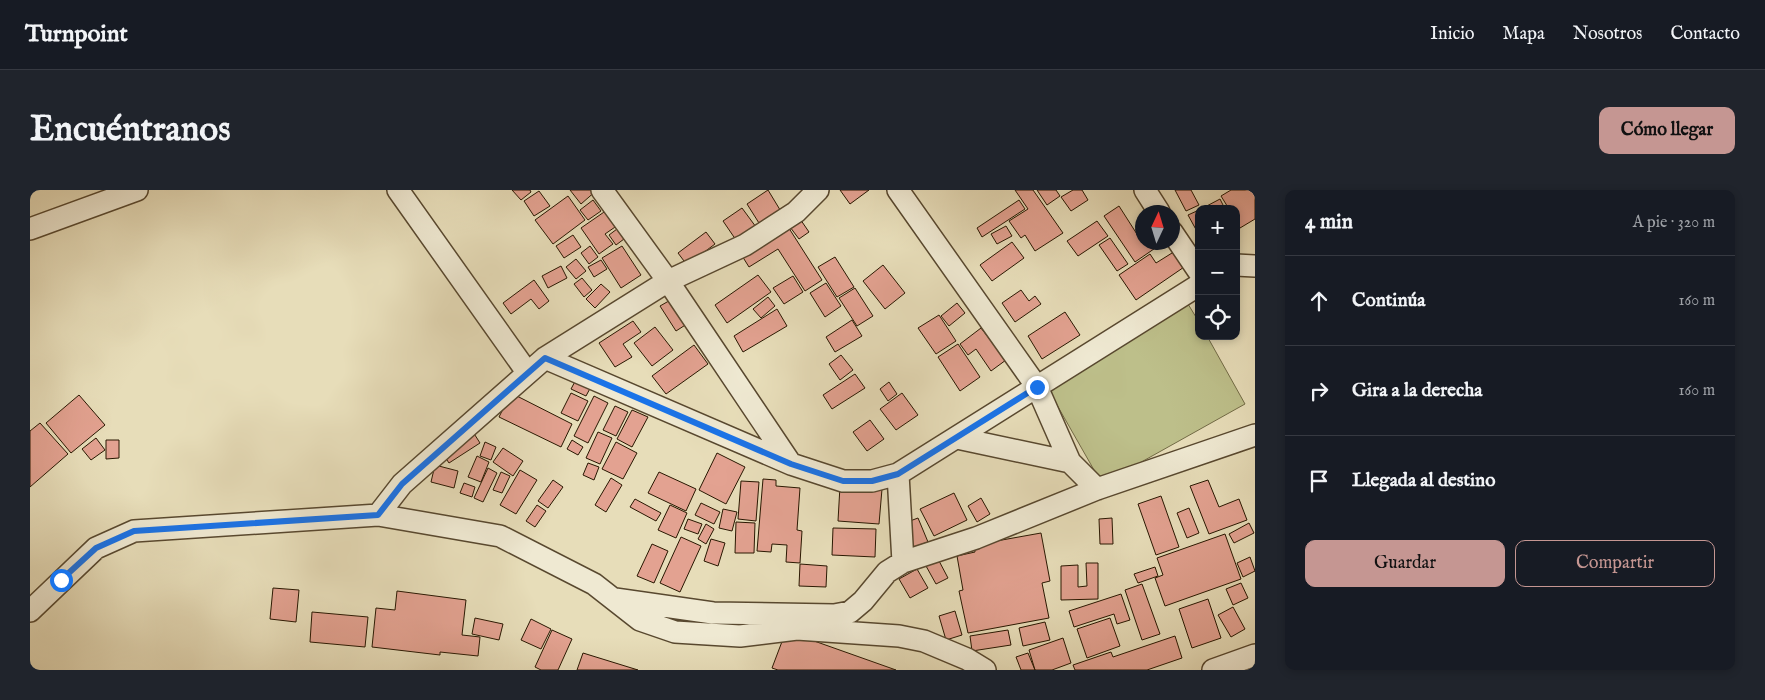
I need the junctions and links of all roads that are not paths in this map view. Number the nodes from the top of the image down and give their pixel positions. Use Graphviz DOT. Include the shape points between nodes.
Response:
graph roads {
  1 [pos="137,190"];
  2 [pos="398,190"];
  3 [pos="602,190"];
  4 [pos="818,190"];
  5 [pos="898,190"];
  6 [pos="1145,190"];
  7 [pos="1155,205"];
  8 [pos="30,230"];
  9 [pos="1180,244"];
  10 [pos="1240,265"];
  11 [pos="1195,266"];
  12 [pos="1255,266"];
  13 [pos="668,281"];
  14 [pos="1195,288"];
  15 [pos="545,358"];
  16 [pos="528,372"];
  17 [pos="1037,387"];
  18 [pos="1255,435"];
  19 [pos="957,438"];
  20 [pos="1070,462"];
  21 [pos="791,464"];
  22 [pos="898,474"];
  23 [pos="1097,489"];
  24 [pos="378,515"];
  25 [pos="903,562"];
  26 [pos="615,599"];
  27 [pos="30,611"];
  28 [pos="1255,655"];
  29 [pos="985,670"];
  30 [pos="1213,670"];
  1 -- 8 [label="street"];
  2 -- 16 [label="street"];
  3 -- 13 [label="street"];
  4 -- 13 [label="street" via="796,212 745,244"];
  5 -- 17 [label="street"];
  6 -- 7 [label="street"];
  9 -- 11 [label="street"];
  10 -- 12 [label="street"];
  13 -- 15 [label="street"];
  13 -- 21 [label="street"];
  14 -- 17 [label="street"];
  15 -- 16 [label="street"];
  15 -- 21 [label="street"];
  16 -- 24 [label="street" via="402,484"];
  17 -- 19 [label="street"];
  17 -- 20 [label="street"];
  18 -- 23 [label="street"];
  19 -- 20 [label="street"];
  19 -- 22 [label="street"];
  20 -- 23 [label="street"];
  21 -- 22 [label="street" via="843,481 872,481"];
  22 -- 25 [label="street"];
  23 -- 25 [label="street" via="976,538"];
  24 -- 26 [label="street" via="500,536 594,584"];
  24 -- 27 [label="street" via="134,531 96,548"];
  25 -- 26 [label="street" via="887,572 850,612 834,615 713,613"];
  26 -- 29 [label="street" via="640,620 675,632 740,636 796,629 899,636 924,641 968,659"];
  28 -- 30 [label="street"];
}
